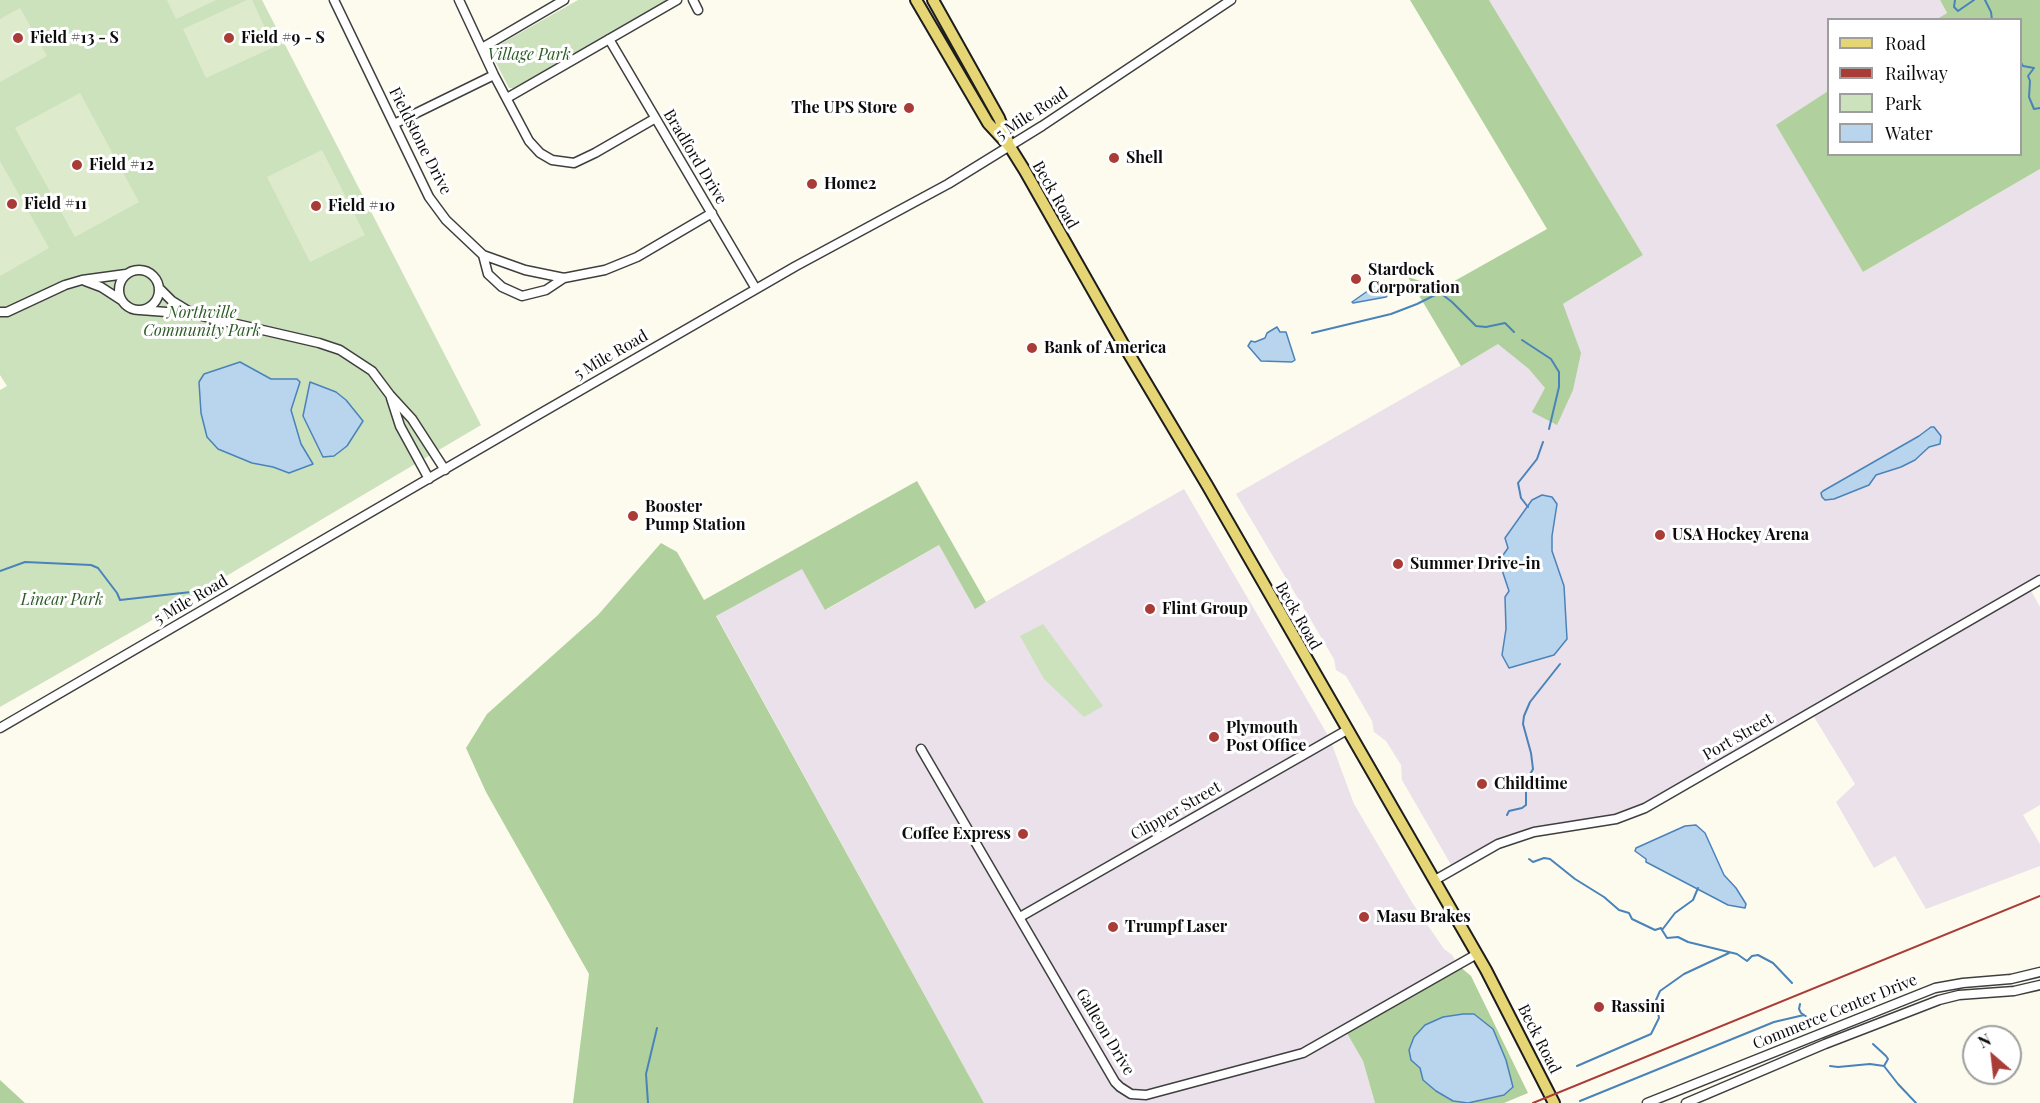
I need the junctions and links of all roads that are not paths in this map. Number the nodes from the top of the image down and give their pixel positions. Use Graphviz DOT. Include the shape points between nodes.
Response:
graph roads {
  1 [pos="334,0"];
  2 [pos="459,0"];
  3 [pos="564,0"];
  4 [pos="677,0"];
  5 [pos="693,0"];
  6 [pos="916,0"];
  7 [pos="933,0"];
  8 [pos="1231,0"];
  9 [pos="698,10"];
  10 [pos="609,39"];
  11 [pos="482,48"];
  12 [pos="494,75"];
  13 [pos="507,98"];
  14 [pos="654,119"];
  15 [pos="394,124"];
  16 [pos="1010,147"];
  17 [pos="712,213"];
  18 [pos="483,255"];
  19 [pos="126,274"];
  20 [pos="564,278"];
  21 [pos="82,280"];
  22 [pos="159,288"];
  23 [pos="756,289"];
  24 [pos="123,302"];
  25 [pos="140,310"];
  26 [pos="0,312"];
  27 [pos="193,314"];
  28 [pos="390,395"];
  29 [pos="445,470"];
  30 [pos="429,479"];
  31 [pos="2040,580"];
  32 [pos="0,728"];
  33 [pos="1347,730"];
  34 [pos="921,749"];
  35 [pos="1435,880"];
  36 [pos="1020,918"];
  37 [pos="1477,954"];
  38 [pos="2040,972"];
  39 [pos="2040,985"];
  40 [pos="1820,1033"];
  41 [pos="1825,1044"];
  42 [pos="1554,1103"];
  43 [pos="1647,1103"];
  44 [pos="1686,1103"];
  1 -- 15 [label="street, Fieldstone Drive"];
  2 -- 11 [label="street"];
  3 -- 11 [label="street"];
  4 -- 10 [label="street"];
  5 -- 9 [label="street"];
  6 -- 16 [label="main road, Beck Road" via="988,123"];
  7 -- 16 [label="main road, Beck Road" via="999,118"];
  8 -- 16 [label="street, 5 Mile Road"];
  10 -- 13 [label="street"];
  10 -- 14 [label="street, Bradford Drive"];
  11 -- 12 [label="street"];
  12 -- 13 [label="street"];
  12 -- 15 [label="street"];
  13 -- 14 [label="street" via="529,141 552,160 574,163"];
  14 -- 17 [label="street, Bradford Drive"];
  15 -- 18 [label="street, Fieldstone Drive" via="429,197 446,220"];
  16 -- 23 [label="street, 5 Mile Road"];
  16 -- 33 [label="main road, Beck Road"];
  17 -- 20 [label="street, Fieldstone Drive" via="637,257 605,270"];
  17 -- 23 [label="street, Bradford Drive"];
  18 -- 20 [label="street, Fieldstone Drive"];
  18 -- 20 [label="street" via="488,274 502,287 522,296 546,290"];
  19 -- 21 [label="street"];
  19 -- 22 [label="street" via="144,270 154,277"];
  19 -- 24 [label="street" via="119,291"];
  21 -- 24 [label="street"];
  21 -- 26 [label="street"];
  22 -- 25 [label="street" via="156,300"];
  22 -- 27 [label="street"];
  23 -- 29 [label="street, 5 Mile Road"];
  24 -- 25 [label="street"];
  25 -- 27 [label="street"];
  27 -- 28 [label="street" via="340,350 372,371"];
  28 -- 29 [label="street" via="412,419"];
  28 -- 30 [label="street" via="400,426"];
  29 -- 30 [label="street, 5 Mile Road"];
  30 -- 32 [label="street, 5 Mile Road"];
  31 -- 35 [label="street, Port Street" via="1645,808 1616,819 1534,832 1498,844"];
  33 -- 35 [label="main road, Beck Road"];
  33 -- 36 [label="street, Clipper Street"];
  34 -- 36 [label="street, Galleon Drive"];
  35 -- 37 [label="main road, Beck Road"];
  36 -- 37 [label="street, Galleon Drive" via="1115,1082 1138,1095 1303,1053"];
  37 -- 42 [label="main road, Beck Road"];
  38 -- 40 [label="street, Commerce Center Drive" via="1935,988"];
  39 -- 41 [label="street, Commerce Center Drive" via="1939,1000"];
  40 -- 41 [label="street"];
  40 -- 43 [label="street, Commerce Center Drive"];
  41 -- 44 [label="street, Commerce Center Drive"];
}
